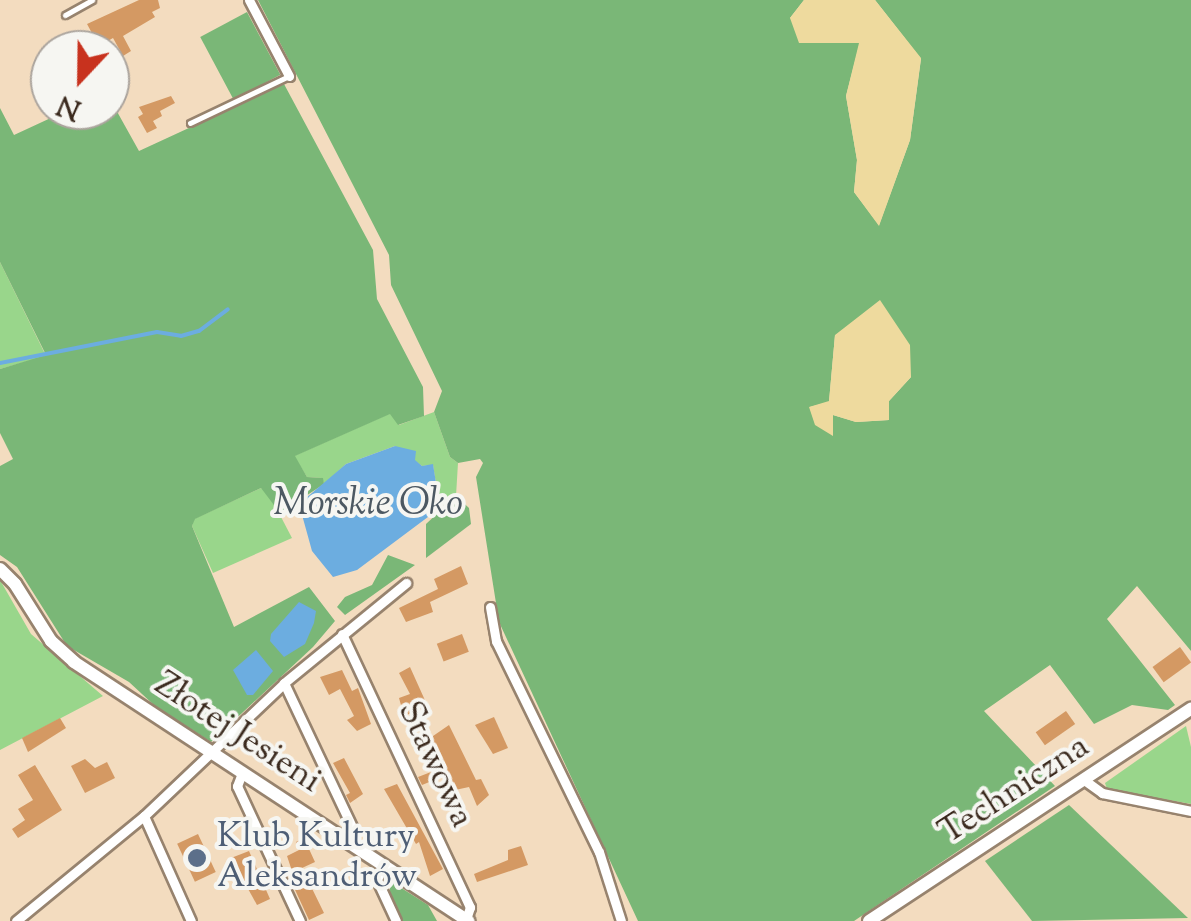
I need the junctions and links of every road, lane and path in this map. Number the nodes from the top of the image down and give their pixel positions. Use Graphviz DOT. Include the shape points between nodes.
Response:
graph roads {
  1 [pos="92,0"];
  2 [pos="249,0"];
  3 [pos="65,15"];
  4 [pos="289,76"];
  5 [pos="190,123"];
  6 [pos="0,570"];
  7 [pos="406,583"];
  8 [pos="490,608"];
  9 [pos="342,634"];
  10 [pos="284,683"];
  11 [pos="1191,709"];
  12 [pos="212,753"];
  13 [pos="242,773"];
  14 [pos="1087,782"];
  15 [pos="1191,811"];
  16 [pos="144,816"];
  17 [pos="352,845"];
  18 [pos="383,865"];
  19 [pos="28,910"];
  20 [pos="468,920"];
  21 [pos="16,921"];
  22 [pos="33,921"];
  23 [pos="192,921"];
  24 [pos="300,921"];
  25 [pos="396,921"];
  26 [pos="621,921"];
  27 [pos="870,921"];
  1 -- 3 [label="lane"];
  2 -- 4 [label="street"];
  4 -- 5 [label="lane"];
  6 -- 12 [label="street, Złotej Jesieni" via="59,650"];
  7 -- 9 [label="street"];
  8 -- 26 [label="street" via="496,640 600,852"];
  9 -- 10 [label="street"];
  9 -- 20 [label="street, Stawowa" via="470,907"];
  10 -- 12 [label="street"];
  10 -- 17 [label="street" via="354,832"];
  11 -- 14 [label="street, Techniczna"];
  12 -- 13 [label="street, Złotej Jesieni"];
  12 -- 16 [label="street"];
  13 -- 17 [label="street, Złotej Jesieni"];
  13 -- 24 [label="street" via="237,786"];
  14 -- 15 [label="street" via="1102,793"];
  14 -- 27 [label="street, Techniczna"];
  16 -- 19 [label="street"];
  16 -- 23 [label="street"];
  17 -- 18 [label="street, Złotej Jesieni"];
  18 -- 20 [label="street, Złotej Jesieni"];
  18 -- 25 [label="street" via="377,880"];
  19 -- 21 [label="street"];
  19 -- 22 [label="street"];
}
